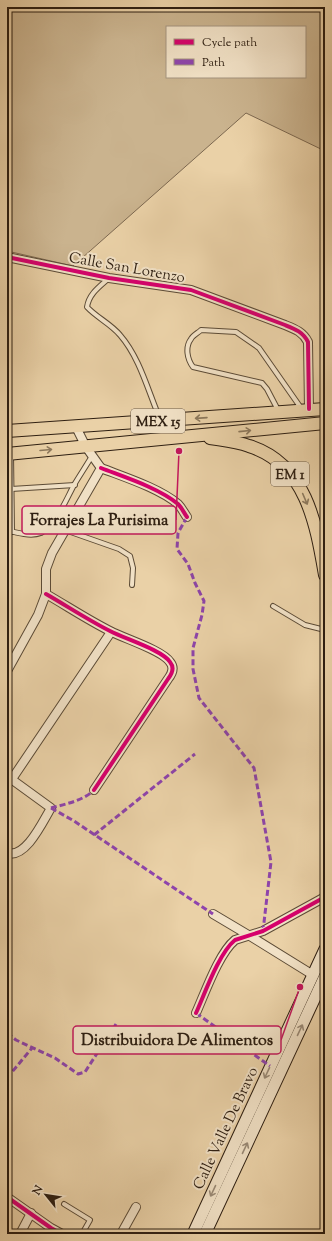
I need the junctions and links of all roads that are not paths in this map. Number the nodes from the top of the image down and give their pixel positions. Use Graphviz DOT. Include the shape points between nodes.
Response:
graph roads {
  1 [pos="7,257"];
  2 [pos="109,278"];
  3 [pos="325,409"];
  4 [pos="306,410"];
  5 [pos="279,412"];
  6 [pos="161,421"];
  7 [pos="325,423"];
  8 [pos="76,426"];
  9 [pos="7,431"];
  10 [pos="192,436"];
  11 [pos="89,451"];
  12 [pos="9,454"];
  13 [pos="101,468"];
  14 [pos="75,485"];
  15 [pos="11,488"];
  16 [pos="187,517"];
  17 [pos="65,530"];
  18 [pos="9,531"];
  19 [pos="325,575"];
  20 [pos="132,584"];
  21 [pos="46,594"];
  22 [pos="273,606"];
  23 [pos="325,630"];
  24 [pos="111,632"];
  25 [pos="7,671"];
  26 [pos="10,778"];
  27 [pos="94,790"];
  28 [pos="7,853"];
  29 [pos="325,897"];
  30 [pos="212,914"];
  31 [pos="250,936"];
  32 [pos="325,948"];
  33 [pos="313,976"];
  34 [pos="325,976"];
  35 [pos="322,992"];
  36 [pos="196,1013"];
  37 [pos="7,1197"];
  38 [pos="64,1204"];
  39 [pos="136,1207"];
  40 [pos="31,1213"];
  41 [pos="20,1234"];
  42 [pos="62,1234"];
  43 [pos="82,1234"];
  44 [pos="121,1234"];
  45 [pos="193,1234"];
  46 [pos="205,1234"];
  1 -- 2 [label="street, Calle San Lorenzo"];
  2 -- 4 [label="street, Calle San Lorenzo" via="191,290 299,331 308,342"];
  2 -- 6 [label="lane" via="92,293 87,306 128,344 138,362"];
  3 -- 4 [label="main road, MEX 15"];
  4 -- 5 [label="main road, MEX 15"];
  4 -- 5 [label="lane" via="259,348 236,332 201,330 190,340 187,352 188,360 193,367 262,383"];
  5 -- 6 [label="main road, MEX 15, one-way"];
  6 -- 8 [label="main road, MEX 15"];
  10 -- 7 [label="main road, MEX 15, one-way"];
  8 -- 9 [label="main road, MEX 15"];
  8 -- 11 [label="street"];
  10 -- 11 [label="main road, MEX 15"];
  10 -- 19 [label="main road, EM 1, one-way" via="249,446 284,466 300,486 312,516"];
  12 -- 11 [label="main road, MEX 15, one-way"];
  11 -- 13 [label="street"];
  11 -- 14 [label="lane"];
  12 -- 15 [label="lane"];
  13 -- 16 [label="street" via="160,493 180,506"];
  13 -- 17 [label="street"];
  14 -- 15 [label="lane"];
  14 -- 18 [label="lane" via="63,507 42,532 27,534"];
  15 -- 18 [label="lane"];
  17 -- 20 [label="lane" via="119,549 130,556 133,568"];
  17 -- 21 [label="street" via="46,569"];
  21 -- 24 [label="street"];
  21 -- 25 [label="street" via="38,615"];
  22 -- 23 [label="lane" via="305,626"];
  24 -- 26 [label="street"];
  24 -- 27 [label="street" via="157,652 167,658 173,667 133,733"];
  26 -- 28 [label="street" via="50,808 33,839 15,853"];
  29 -- 31 [label="street"];
  30 -- 31 [label="street"];
  31 -- 33 [label="street"];
  31 -- 36 [label="street" via="235,940 227,948"];
  32 -- 33 [label="main road, Calle Valle De Bravo"];
  33 -- 45 [label="main road, Calle Valle De Bravo, one-way"];
  34 -- 35 [label="main road, Calle Valle De Bravo"];
  46 -- 35 [label="main road, Calle Valle De Bravo, one-way"];
  37 -- 40 [label="street"];
  38 -- 43 [label="lane" via="90,1220"];
  39 -- 44 [label="street"];
  40 -- 41 [label="street"];
  40 -- 42 [label="street"];
}
